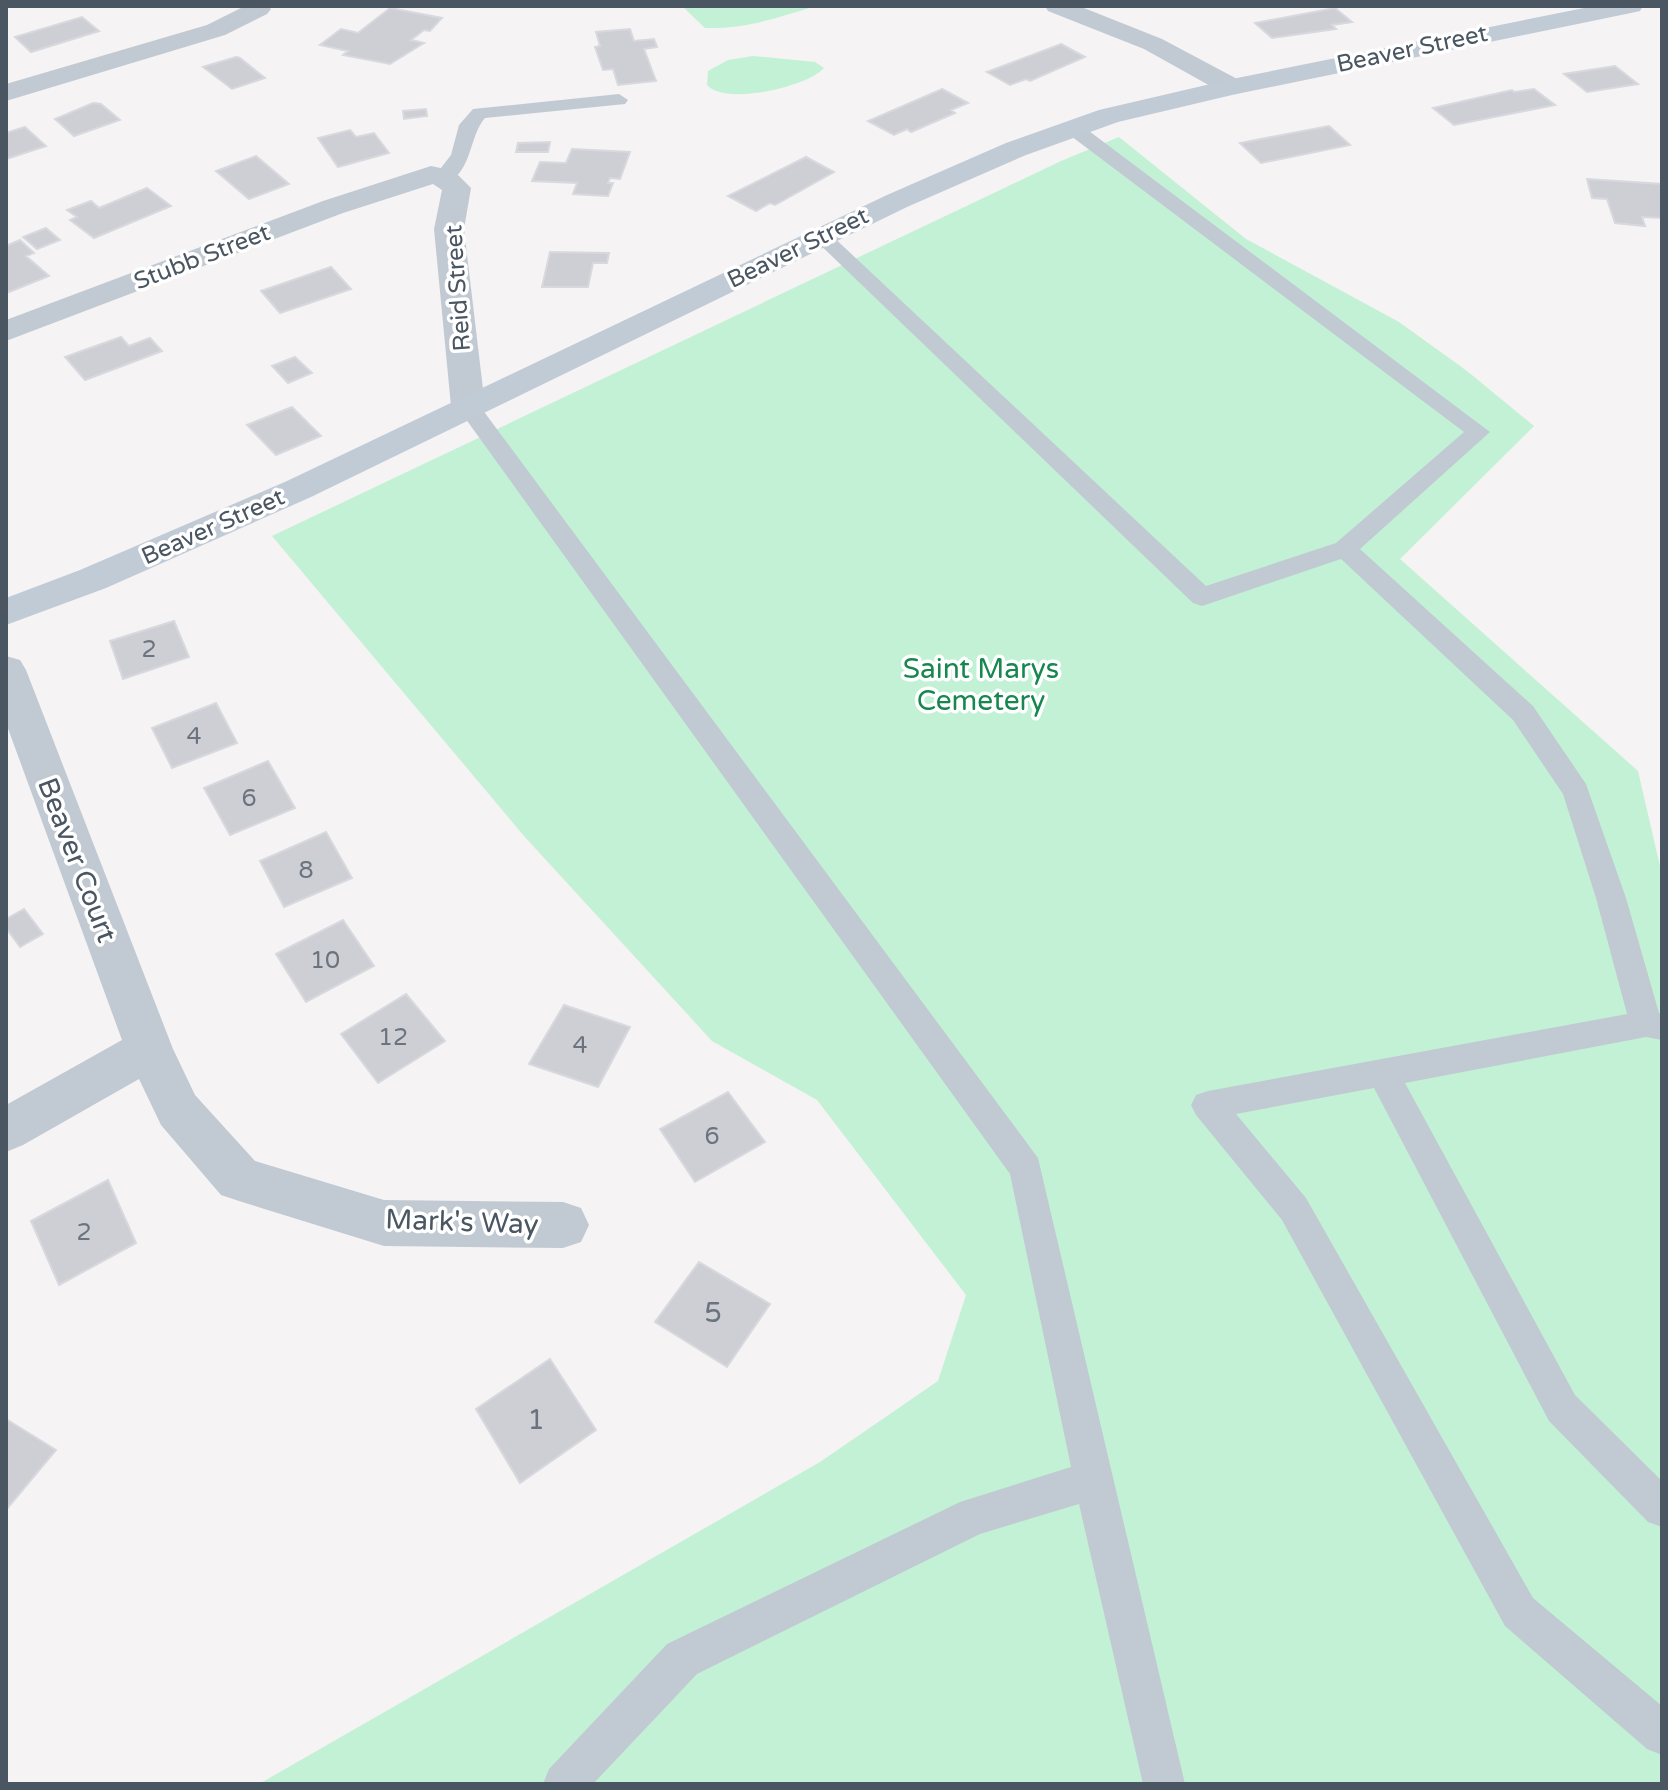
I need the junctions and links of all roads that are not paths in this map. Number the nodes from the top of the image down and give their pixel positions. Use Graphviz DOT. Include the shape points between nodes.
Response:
graph roads {
  1 [pos="1057,6"];
  2 [pos="1623,7"];
  3 [pos="258,9"];
  4 [pos="1232,87"];
  5 [pos="6,93"];
  6 [pos="619,100"];
  7 [pos="1074,129"];
  8 [pos="444,177"];
  9 [pos="822,237"];
  10 [pos="6,331"];
  11 [pos="468,406"];
  12 [pos="1345,549"];
  13 [pos="6,612"];
  14 [pos="6,670"];
  15 [pos="1654,1025"];
  16 [pos="149,1049"];
  17 [pos="1383,1074"];
  18 [pos="6,1130"];
  19 [pos="563,1225"];
  20 [pos="1093,1480"];
  21 [pos="1662,1508"];
  22 [pos="1662,1734"];
  23 [pos="564,1784"];
  24 [pos="1164,1784"];
  1 -- 4 [label="street" via="1153,44"];
  2 -- 4 [label="main road, Beaver Street"];
  3 -- 5 [label="street" via="216,30"];
  4 -- 7 [label="main road, Beaver Street"];
  6 -- 8 [label="lane" via="480,113 468,125 460,156"];
  7 -- 9 [label="main road, Beaver Street" via="1016,149"];
  7 -- 12 [label="lane" via="1478,432"];
  8 -- 10 [label="street, Stubb Street" via="431,175 333,207"];
  8 -- 11 [label="street, Reid Street" via="457,188 449,229"];
  9 -- 11 [label="main road, Beaver Street"];
  9 -- 12 [label="lane" via="1202,597"];
  11 -- 13 [label="main road, Beaver Street" via="299,489"];
  11 -- 20 [label="lane" via="1026,1169"];
  12 -- 15 [label="lane" via="1523,713 1576,792"];
  14 -- 16 [label="street, Beaver Court"];
  15 -- 17 [label="lane"];
  16 -- 18 [label="street"];
  16 -- 19 [label="street, Mark's Way" via="178,1110 239,1179 384,1223"];
  17 -- 21 [label="lane" via="1562,1408"];
  17 -- 22 [label="lane" via="1208,1105 1294,1209 1519,1612"];
  20 -- 23 [label="lane" via="974,1516 682,1659"];
  20 -- 24 [label="lane"];
}
